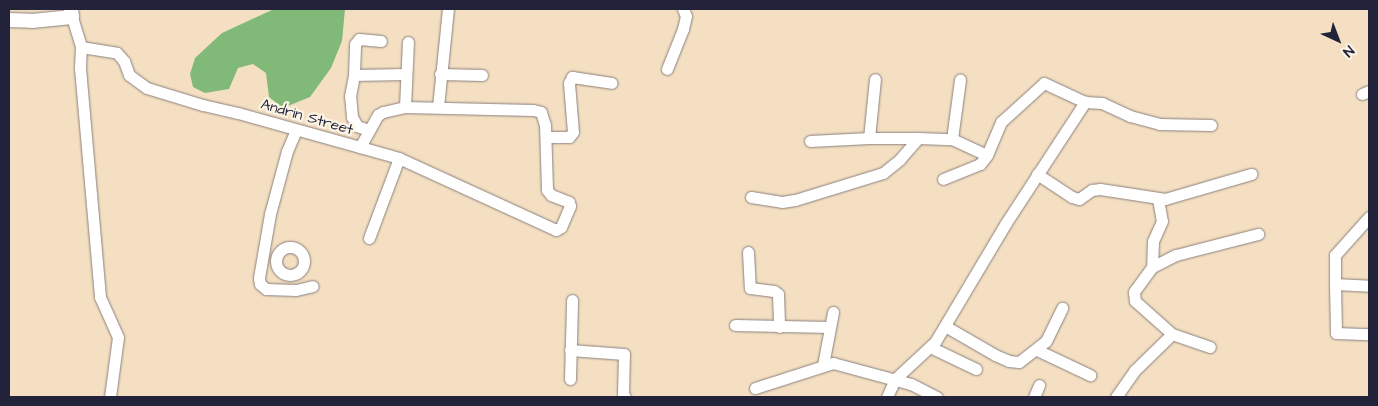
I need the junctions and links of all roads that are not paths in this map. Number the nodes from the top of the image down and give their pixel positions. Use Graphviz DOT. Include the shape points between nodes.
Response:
graph roads {
  1 [pos="448,9"];
  2 [pos="683,9"];
  3 [pos="72,13"];
  4 [pos="9,20"];
  5 [pos="382,40"];
  6 [pos="408,42"];
  7 [pos="81,48"];
  8 [pos="667,69"];
  9 [pos="405,74"];
  10 [pos="440,74"];
  11 [pos="482,75"];
  12 [pos="354,76"];
  13 [pos="875,79"];
  14 [pos="960,80"];
  15 [pos="612,83"];
  16 [pos="1086,102"];
  17 [pos="405,107"];
  18 [pos="438,107"];
  19 [pos="1211,125"];
  20 [pos="296,130"];
  21 [pos="369,130"];
  22 [pos="546,131"];
  23 [pos="869,138"];
  24 [pos="918,138"];
  25 [pos="952,139"];
  26 [pos="810,141"];
  27 [pos="360,147"];
  28 [pos="987,155"];
  29 [pos="399,158"];
  30 [pos="1037,174"];
  31 [pos="1251,174"];
  32 [pos="943,179"];
  33 [pos="751,197"];
  34 [pos="1158,198"];
  35 [pos="1369,217"];
  36 [pos="1258,234"];
  37 [pos="369,238"];
  38 [pos="748,252"];
  39 [pos="263,254"];
  40 [pos="276,258"];
  41 [pos="1152,267"];
  42 [pos="1335,284"];
  43 [pos="313,286"];
  44 [pos="1369,286"];
  45 [pos="572,300"];
  46 [pos="1062,308"];
  47 [pos="833,312"];
  48 [pos="735,325"];
  49 [pos="945,326"];
  50 [pos="778,327"];
  51 [pos="829,328"];
  52 [pos="1172,334"];
  53 [pos="1369,334"];
  54 [pos="930,347"];
  55 [pos="1210,347"];
  56 [pos="570,350"];
  57 [pos="1038,350"];
  58 [pos="824,366"];
  59 [pos="976,369"];
  60 [pos="1090,375"];
  61 [pos="570,379"];
  62 [pos="895,379"];
  63 [pos="1039,385"];
  64 [pos="755,388"];
  65 [pos="110,397"];
  66 [pos="625,397"];
  67 [pos="888,397"];
  68 [pos="936,397"];
  69 [pos="1034,397"];
  70 [pos="1116,397"];
  1 -- 10 [label="street"];
  2 -- 8 [label="street" via="686,16 683,29"];
  3 -- 4 [label="street" via="32,20"];
  3 -- 7 [label="street"];
  5 -- 12 [label="street" via="359,39 355,44"];
  6 -- 9 [label="street"];
  7 -- 20 [label="street, Andrin Street" via="117,53 129,75 147,88"];
  7 -- 65 [label="street" via="80,68 100,297 118,337"];
  9 -- 12 [label="street"];
  9 -- 17 [label="street"];
  10 -- 11 [label="street"];
  10 -- 18 [label="street"];
  12 -- 21 [label="street" via="350,96 352,117 357,126"];
  13 -- 23 [label="street"];
  14 -- 25 [label="street"];
  15 -- 22 [label="street" via="572,77 569,83 573,132 569,137"];
  16 -- 19 [label="street" via="1102,103 1130,116 1159,124"];
  16 -- 28 [label="street" via="1043,84 1000,122"];
  16 -- 30 [label="street"];
  17 -- 18 [label="street, Andrin Street"];
  17 -- 21 [label="street, Andrin Street" via="378,115"];
  18 -- 22 [label="street, Andrin Street" via="533,110 541,112"];
  20 -- 27 [label="street, Andrin Street"];
  20 -- 39 [label="street" via="270,214"];
  21 -- 27 [label="street, Andrin Street"];
  22 -- 29 [label="street" via="547,190 550,195 570,203 562,226 557,230"];
  23 -- 24 [label="street"];
  23 -- 26 [label="street"];
  24 -- 25 [label="street"];
  24 -- 33 [label="street" via="883,173 796,200 782,202"];
  25 -- 28 [label="street"];
  27 -- 29 [label="street"];
  28 -- 32 [label="street" via="980,164"];
  29 -- 37 [label="street"];
  30 -- 34 [label="street" via="1079,199 1092,190 1100,189"];
  30 -- 49 [label="street"];
  31 -- 34 [label="street" via="1171,198"];
  34 -- 41 [label="street" via="1162,221 1153,241"];
  35 -- 42 [label="street" via="1335,255"];
  36 -- 41 [label="street" via="1176,255"];
  38 -- 50 [label="street" via="750,288 778,294"];
  39 -- 40 [label="street"];
  39 -- 43 [label="street" via="259,278 264,288 296,290"];
  41 -- 52 [label="street" via="1134,292 1135,301"];
  42 -- 44 [label="street"];
  42 -- 53 [label="street" via="1336,333"];
  45 -- 56 [label="street"];
  46 -- 57 [label="street"];
  47 -- 51 [label="street"];
  48 -- 50 [label="street"];
  49 -- 54 [label="street"];
  49 -- 57 [label="street" via="1009,361 1019,362"];
  50 -- 51 [label="street"];
  51 -- 58 [label="street"];
  52 -- 55 [label="street"];
  52 -- 70 [label="street" via="1134,371"];
  54 -- 59 [label="street"];
  54 -- 62 [label="street"];
  56 -- 61 [label="street"];
  56 -- 66 [label="street" via="624,354"];
  57 -- 60 [label="street"];
  58 -- 62 [label="street" via="832,363"];
  58 -- 64 [label="street"];
  62 -- 67 [label="street"];
  62 -- 68 [label="street"];
  63 -- 69 [label="street"];
}
